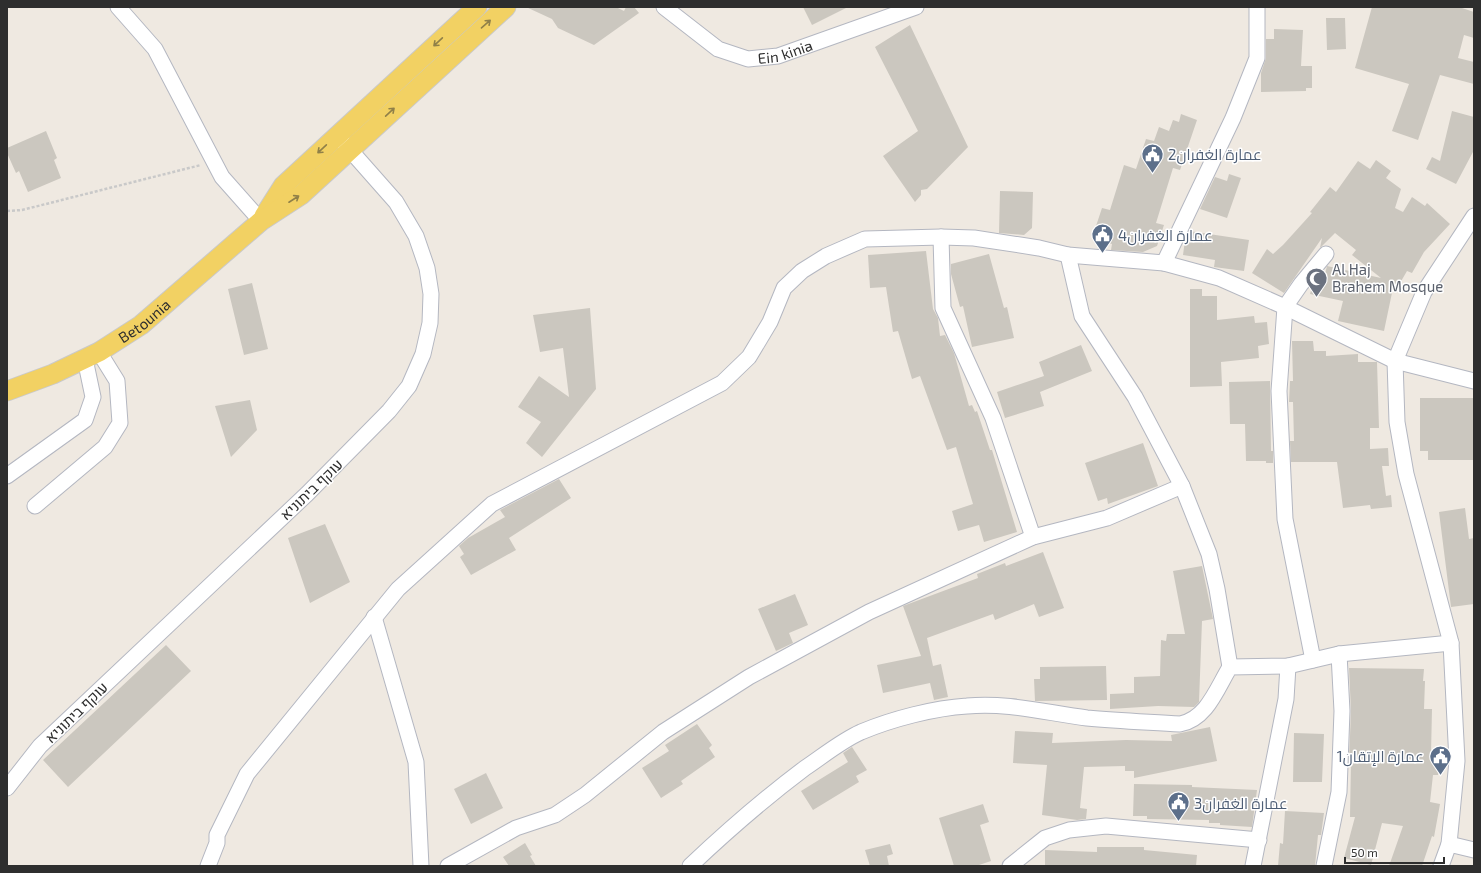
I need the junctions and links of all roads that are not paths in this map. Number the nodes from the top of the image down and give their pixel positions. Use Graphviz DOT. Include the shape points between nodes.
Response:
graph roads {
  1 [pos="118,7"];
  2 [pos="478,7"];
  3 [pos="506,7"];
  4 [pos="916,7"];
  5 [pos="1257,7"];
  6 [pos="670,9"];
  7 [pos="338,135"];
  8 [pos="350,150"];
  9 [pos="1474,216"];
  10 [pos="261,221"];
  11 [pos="941,237"];
  12 [pos="1326,254"];
  13 [pos="1068,255"];
  14 [pos="1164,263"];
  15 [pos="1286,307"];
  16 [pos="92,356"];
  17 [pos="1395,361"];
  18 [pos="1474,381"];
  19 [pos="7,391"];
  20 [pos="7,476"];
  21 [pos="1182,486"];
  22 [pos="36,506"];
  23 [pos="1033,536"];
  24 [pos="374,617"];
  25 [pos="1451,643"];
  26 [pos="1339,654"];
  27 [pos="1313,660"];
  28 [pos="1288,666"];
  29 [pos="1230,667"];
  30 [pos="7,788"];
  31 [pos="1259,840"];
  32 [pos="1450,844"];
  33 [pos="1474,850"];
  34 [pos="208,866"];
  35 [pos="421,866"];
  36 [pos="448,866"];
  37 [pos="690,866"];
  38 [pos="1010,866"];
  39 [pos="1253,866"];
  40 [pos="1324,866"];
  41 [pos="1441,866"];
  1 -- 10 [label="street" via="155,49 222,177"];
  2 -- 7 [label="main road, one-way"];
  8 -- 3 [label="main road, one-way"];
  4 -- 6 [label="street, Ein kinia" via="778,56 748,59 718,49"];
  5 -- 14 [label="street" via="1257,58 1233,118"];
  7 -- 8 [label="street, עוקף ביתוניא"];
  7 -- 10 [label="main road, one-way" via="283,186"];
  10 -- 8 [label="main road, one-way" via="301,195"];
  8 -- 30 [label="street, עוקף ביתוניא" via="396,202 416,236 428,268 431,294 430,323 423,354 409,386 390,411 307,494 40,746"];
  9 -- 17 [label="street" via="1424,292"];
  10 -- 16 [label="main road, Betounia" via="141,325"];
  11 -- 13 [label="street" via="974,238"];
  11 -- 23 [label="street" via="943,308 993,418"];
  11 -- 24 [label="street" via="865,239 826,256 802,272 784,288 770,322 749,357 722,383 492,504 398,589"];
  12 -- 15 [label="street"];
  13 -- 14 [label="street"];
  13 -- 21 [label="street" via="1082,316 1135,397"];
  14 -- 15 [label="street" via="1219,278"];
  15 -- 17 [label="street"];
  15 -- 27 [label="street" via="1279,391 1285,519"];
  16 -- 19 [label="main road, Betounia"];
  16 -- 20 [label="street" via="93,397 86,420"];
  16 -- 22 [label="street" via="117,381 120,423 105,447"];
  17 -- 18 [label="street"];
  17 -- 25 [label="street" via="1397,422 1406,474"];
  21 -- 23 [label="street" via="1107,518"];
  21 -- 29 [label="street" via="1209,554"];
  23 -- 36 [label="street" via="869,612 749,677 663,732 586,795 555,815 516,828"];
  24 -- 34 [label="street" via="246,774 217,835 217,843"];
  24 -- 35 [label="street" via="416,762"];
  25 -- 26 [label="street"];
  25 -- 32 [label="street" via="1457,761"];
  26 -- 27 [label="street"];
  26 -- 40 [label="street" via="1342,711 1339,792"];
  27 -- 28 [label="street"];
  28 -- 29 [label="street"];
  28 -- 31 [label="street" via="1286,699"];
  29 -- 37 [label="street" via="1204,711 1190,722 1180,724 1087,718 1013,706 968,706 940,709 861,732 832,749 780,787 723,834"];
  31 -- 38 [label="street" via="1106,826 1069,830 1045,838"];
  31 -- 39 [label="street"];
  32 -- 33 [label="street"];
  32 -- 41 [label="street"];
}
